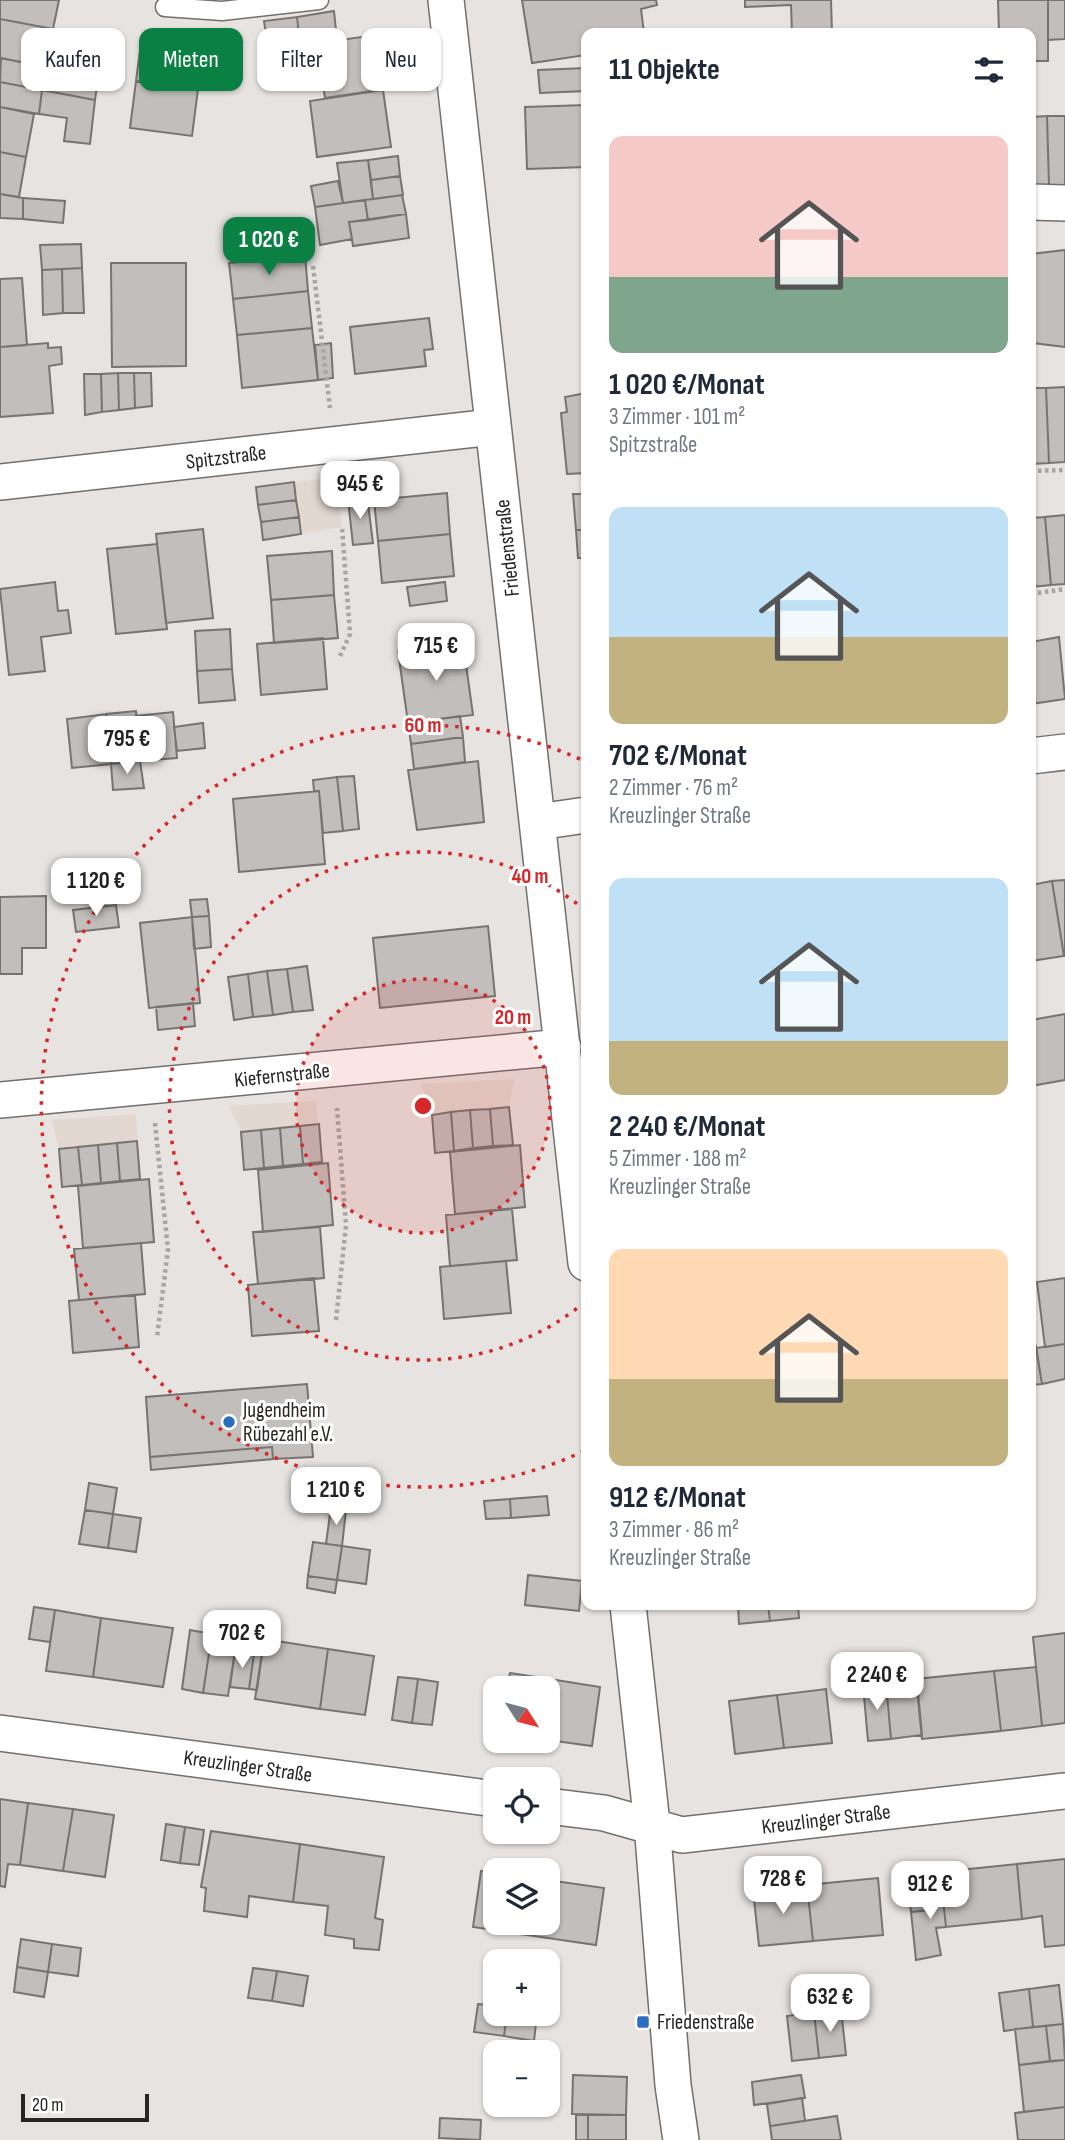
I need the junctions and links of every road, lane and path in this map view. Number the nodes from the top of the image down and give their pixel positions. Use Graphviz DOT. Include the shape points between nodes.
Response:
graph roads {
  1 [pos="319,0"];
  2 [pos="446,0"];
  3 [pos="165,7"];
  4 [pos="1036,202"];
  5 [pos="1065,203"];
  6 [pos="313,266"];
  7 [pos="493,427"];
  8 [pos="334,443"];
  9 [pos="1065,470"];
  10 [pos="1036,471"];
  11 [pos="0,482"];
  12 [pos="342,527"];
  13 [pos="1065,589"];
  14 [pos="1036,592"];
  15 [pos="340,656"];
  16 [pos="1065,752"];
  17 [pos="1036,755"];
  18 [pos="581,816"];
  19 [pos="538,822"];
  20 [pos="563,1047"];
  21 [pos="334,1070"];
  22 [pos="151,1087"];
  23 [pos="0,1100"];
  24 [pos="581,1216"];
  25 [pos="336,1320"];
  26 [pos="157,1337"];
  27 [pos="629,1610"];
  28 [pos="0,1733"];
  29 [pos="1065,1791"];
  30 [pos="483,1796"];
  31 [pos="560,1807"];
  32 [pos="652,1824"];
  33 [pos="681,2140"];
  1 -- 3 [label="lane" via="222,11"];
  2 -- 7 [label="street, Friedenstraße"];
  4 -- 5 [label="street"];
  6 -- 8 [label="path"];
  7 -- 8 [label="street, Spitzstraße"];
  7 -- 19 [label="street, Friedenstraße"];
  8 -- 11 [label="street, Spitzstraße"];
  9 -- 10 [label="path"];
  12 -- 15 [label="path" via="350,634"];
  13 -- 14 [label="path"];
  16 -- 17 [label="street"];
  18 -- 19 [label="street"];
  19 -- 20 [label="street, Friedenstraße"];
  20 -- 21 [label="street, Kiefernstraße"];
  20 -- 24 [label="street, Friedenstraße"];
  21 -- 22 [label="street, Kiefernstraße"];
  21 -- 25 [label="path" via="346,1225"];
  22 -- 23 [label="street, Kiefernstraße"];
  22 -- 26 [label="path" via="168,1250"];
  27 -- 32 [label="street"];
  28 -- 30 [label="street, Kreuzlinger Straße"];
  29 -- 32 [label="street, Kreuzlinger Straße" via="682,1835"];
  31 -- 32 [label="street, Kreuzlinger Straße"];
  32 -- 33 [label="street"];
}
